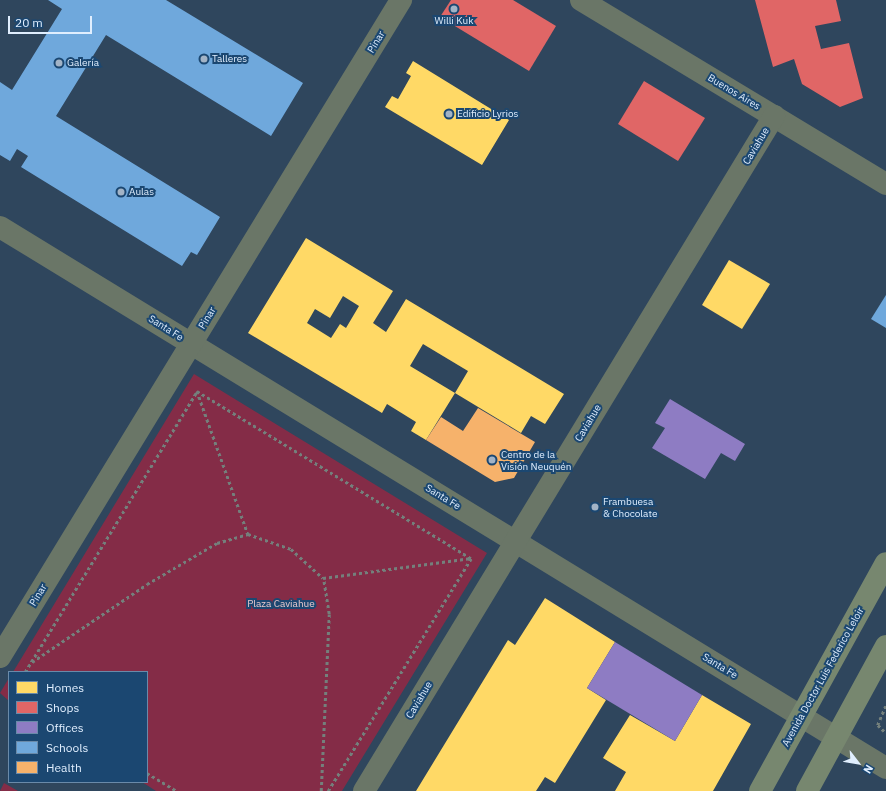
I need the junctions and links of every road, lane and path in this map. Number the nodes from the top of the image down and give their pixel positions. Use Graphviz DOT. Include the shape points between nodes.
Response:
graph roads {
  1 [pos="401,0"];
  2 [pos="581,0"];
  3 [pos="774,116"];
  4 [pos="886,184"];
  5 [pos="0,227"];
  6 [pos="191,344"];
  7 [pos="197,391"];
  8 [pos="248,534"];
  9 [pos="516,542"];
  10 [pos="471,558"];
  11 [pos="886,563"];
  12 [pos="323,578"];
  13 [pos="886,646"];
  14 [pos="0,657"];
  15 [pos="31,662"];
  16 [pos="26,671"];
  17 [pos="886,706"];
  18 [pos="801,716"];
  19 [pos="886,733"];
  20 [pos="837,737"];
  21 [pos="886,768"];
  22 [pos="148,774"];
  23 [pos="176,791"];
  24 [pos="321,791"];
  25 [pos="328,791"];
  26 [pos="364,791"];
  27 [pos="760,791"];
  28 [pos="807,791"];
  1 -- 6 [label="street, Pinar"];
  2 -- 3 [label="street, Buenos Aires"];
  3 -- 4 [label="street, Buenos Aires"];
  3 -- 9 [label="street, Caviahue"];
  5 -- 6 [label="street, Santa Fe"];
  6 -- 9 [label="street, Santa Fe"];
  6 -- 14 [label="street, Pinar"];
  7 -- 8 [label="path"];
  7 -- 10 [label="path"];
  7 -- 15 [label="path"];
  8 -- 12 [label="path" via="291,549"];
  8 -- 15 [label="path" via="217,543 147,584"];
  9 -- 18 [label="street, Santa Fe"];
  9 -- 26 [label="street, Caviahue"];
  10 -- 12 [label="path"];
  10 -- 25 [label="path"];
  11 -- 18 [label="main road, Avenida Doctor Luis Federico Leloir"];
  12 -- 24 [label="path" via="329,614"];
  13 -- 20 [label="main road"];
  15 -- 16 [label="path"];
  17 -- 19 [label="path" via="878,725"];
  18 -- 20 [label="street, Santa Fe"];
  18 -- 27 [label="main road, Avenida Doctor Luis Federico Leloir"];
  20 -- 21 [label="street, Santa Fe"];
  20 -- 28 [label="main road"];
  22 -- 23 [label="path"];
}
